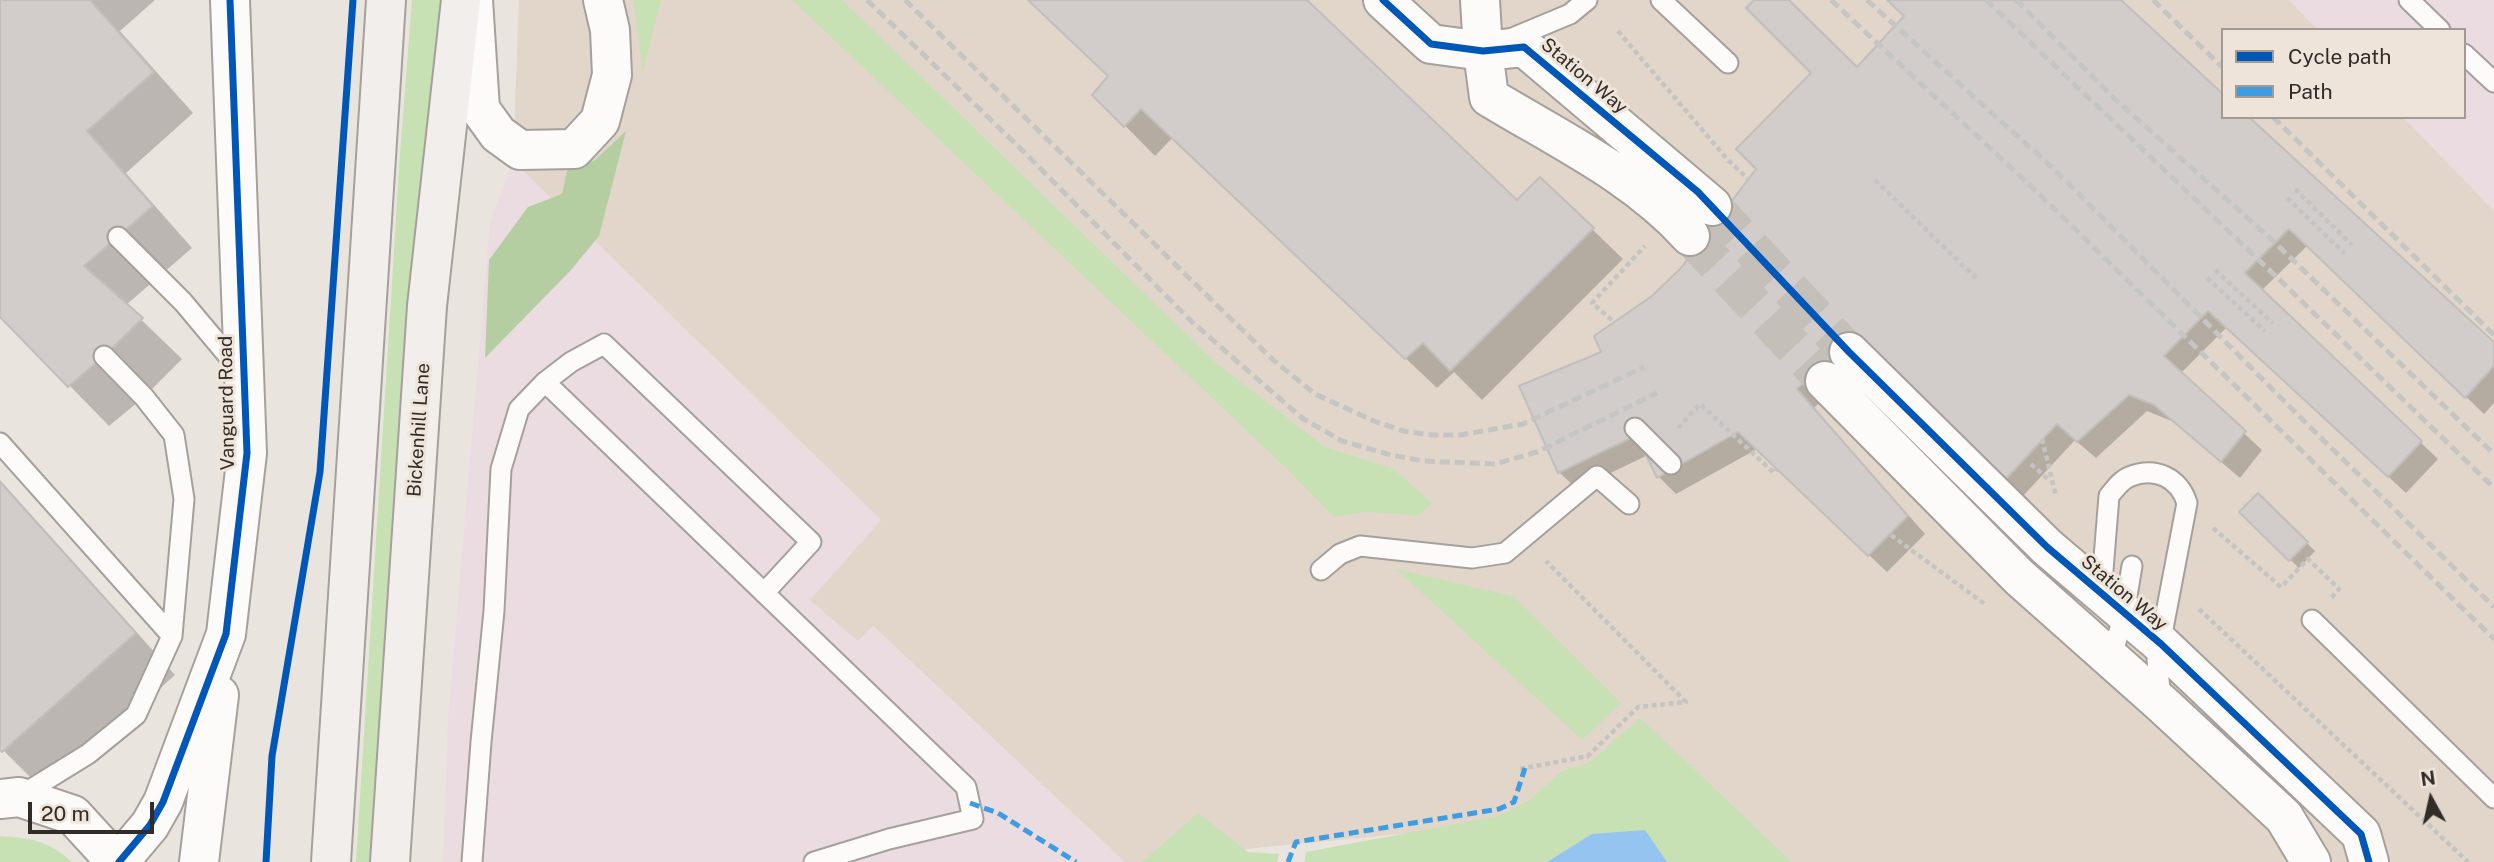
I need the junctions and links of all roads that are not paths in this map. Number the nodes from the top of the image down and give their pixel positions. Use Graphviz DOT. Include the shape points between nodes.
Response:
graph roads {
  1 [pos="230,0"];
  2 [pos="386,0"];
  3 [pos="461,0"];
  4 [pos="473,0"];
  5 [pos="603,0"];
  6 [pos="1383,0"];
  7 [pos="1480,0"];
  8 [pos="1587,0"];
  9 [pos="1661,0"];
  10 [pos="2409,0"];
  11 [pos="2438,28"];
  12 [pos="1483,51"];
  13 [pos="2466,56"];
  14 [pos="1728,63"];
  15 [pos="2494,82"];
  16 [pos="1712,206"];
  17 [pos="1690,236"];
  18 [pos="118,237"];
  19 [pos="104,356"];
  20 [pos="243,374"];
  21 [pos="545,382"];
  22 [pos="1635,428"];
  23 [pos="0,443"];
  24 [pos="1663,457"];
  25 [pos="1629,504"];
  26 [pos="2133,566"];
  27 [pos="1321,570"];
  28 [pos="764,593"];
  29 [pos="2112,604"];
  30 [pos="2312,621"];
  31 [pos="226,634"];
  32 [pos="172,636"];
  33 [pos="2161,644"];
  34 [pos="2111,659"];
  35 [pos="2162,704"];
  36 [pos="9,798"];
  37 [pos="2494,798"];
  38 [pos="117,862"];
  39 [pos="199,862"];
  40 [pos="331,862"];
  41 [pos="390,862"];
  42 [pos="472,862"];
  43 [pos="814,862"];
  44 [pos="2311,862"];
  45 [pos="2369,862"];
  1 -- 20 [label="street, Vanguard Road"];
  2 -- 40 [label="main road"];
  3 -- 41 [label="main road, Bickenhill Lane" via="427,306"];
  4 -- 5 [label="street" via="480,109 498,134 520,150 574,149 600,121 612,75"];
  6 -- 12 [label="street, Station Way" via="1431,44"];
  7 -- 12 [label="street"];
  8 -- 12 [label="lane" via="1570,14"];
  9 -- 14 [label="lane"];
  10 -- 11 [label="lane"];
  12 -- 16 [label="street, Station Way" via="1524,47"];
  12 -- 17 [label="street" via="1489,97 1632,183"];
  13 -- 15 [label="lane"];
  18 -- 20 [label="lane" via="183,302"];
  19 -- 32 [label="lane" via="174,435 184,499"];
  20 -- 31 [label="street, Vanguard Road" via="247,453"];
  21 -- 28 [label="lane"];
  21 -- 28 [label="lane" via="604,344 811,542"];
  21 -- 42 [label="lane" via="519,409 501,469"];
  22 -- 24 [label="lane"];
  23 -- 32 [label="lane"];
  25 -- 27 [label="lane" via="1597,476 1505,553 1472,558 1360,546 1340,554"];
  26 -- 29 [label="lane"];
  28 -- 43 [label="lane" via="966,787 973,819"];
  29 -- 33 [label="street, Station Way"];
  29 -- 33 [label="lane" via="2109,496 2129,477 2164,475 2175,481 2187,503"];
  29 -- 34 [label="lane"];
  29 -- 34 [label="street, Station Way" via="1837,367 2019,577"];
  30 -- 37 [label="lane"];
  31 -- 38 [label="street, Vanguard Road" via="163,802 150,825"];
  31 -- 39 [label="street"];
  32 -- 36 [label="lane" via="136,715 88,754"];
  33 -- 35 [label="lane" via="2157,660"];
  33 -- 45 [label="street, Station Way" via="2361,834"];
  34 -- 35 [label="street, Station Way"];
  35 -- 44 [label="street, Station Way" via="2284,817"];
  36 -- 38 [label="street" via="73,815"];
}
